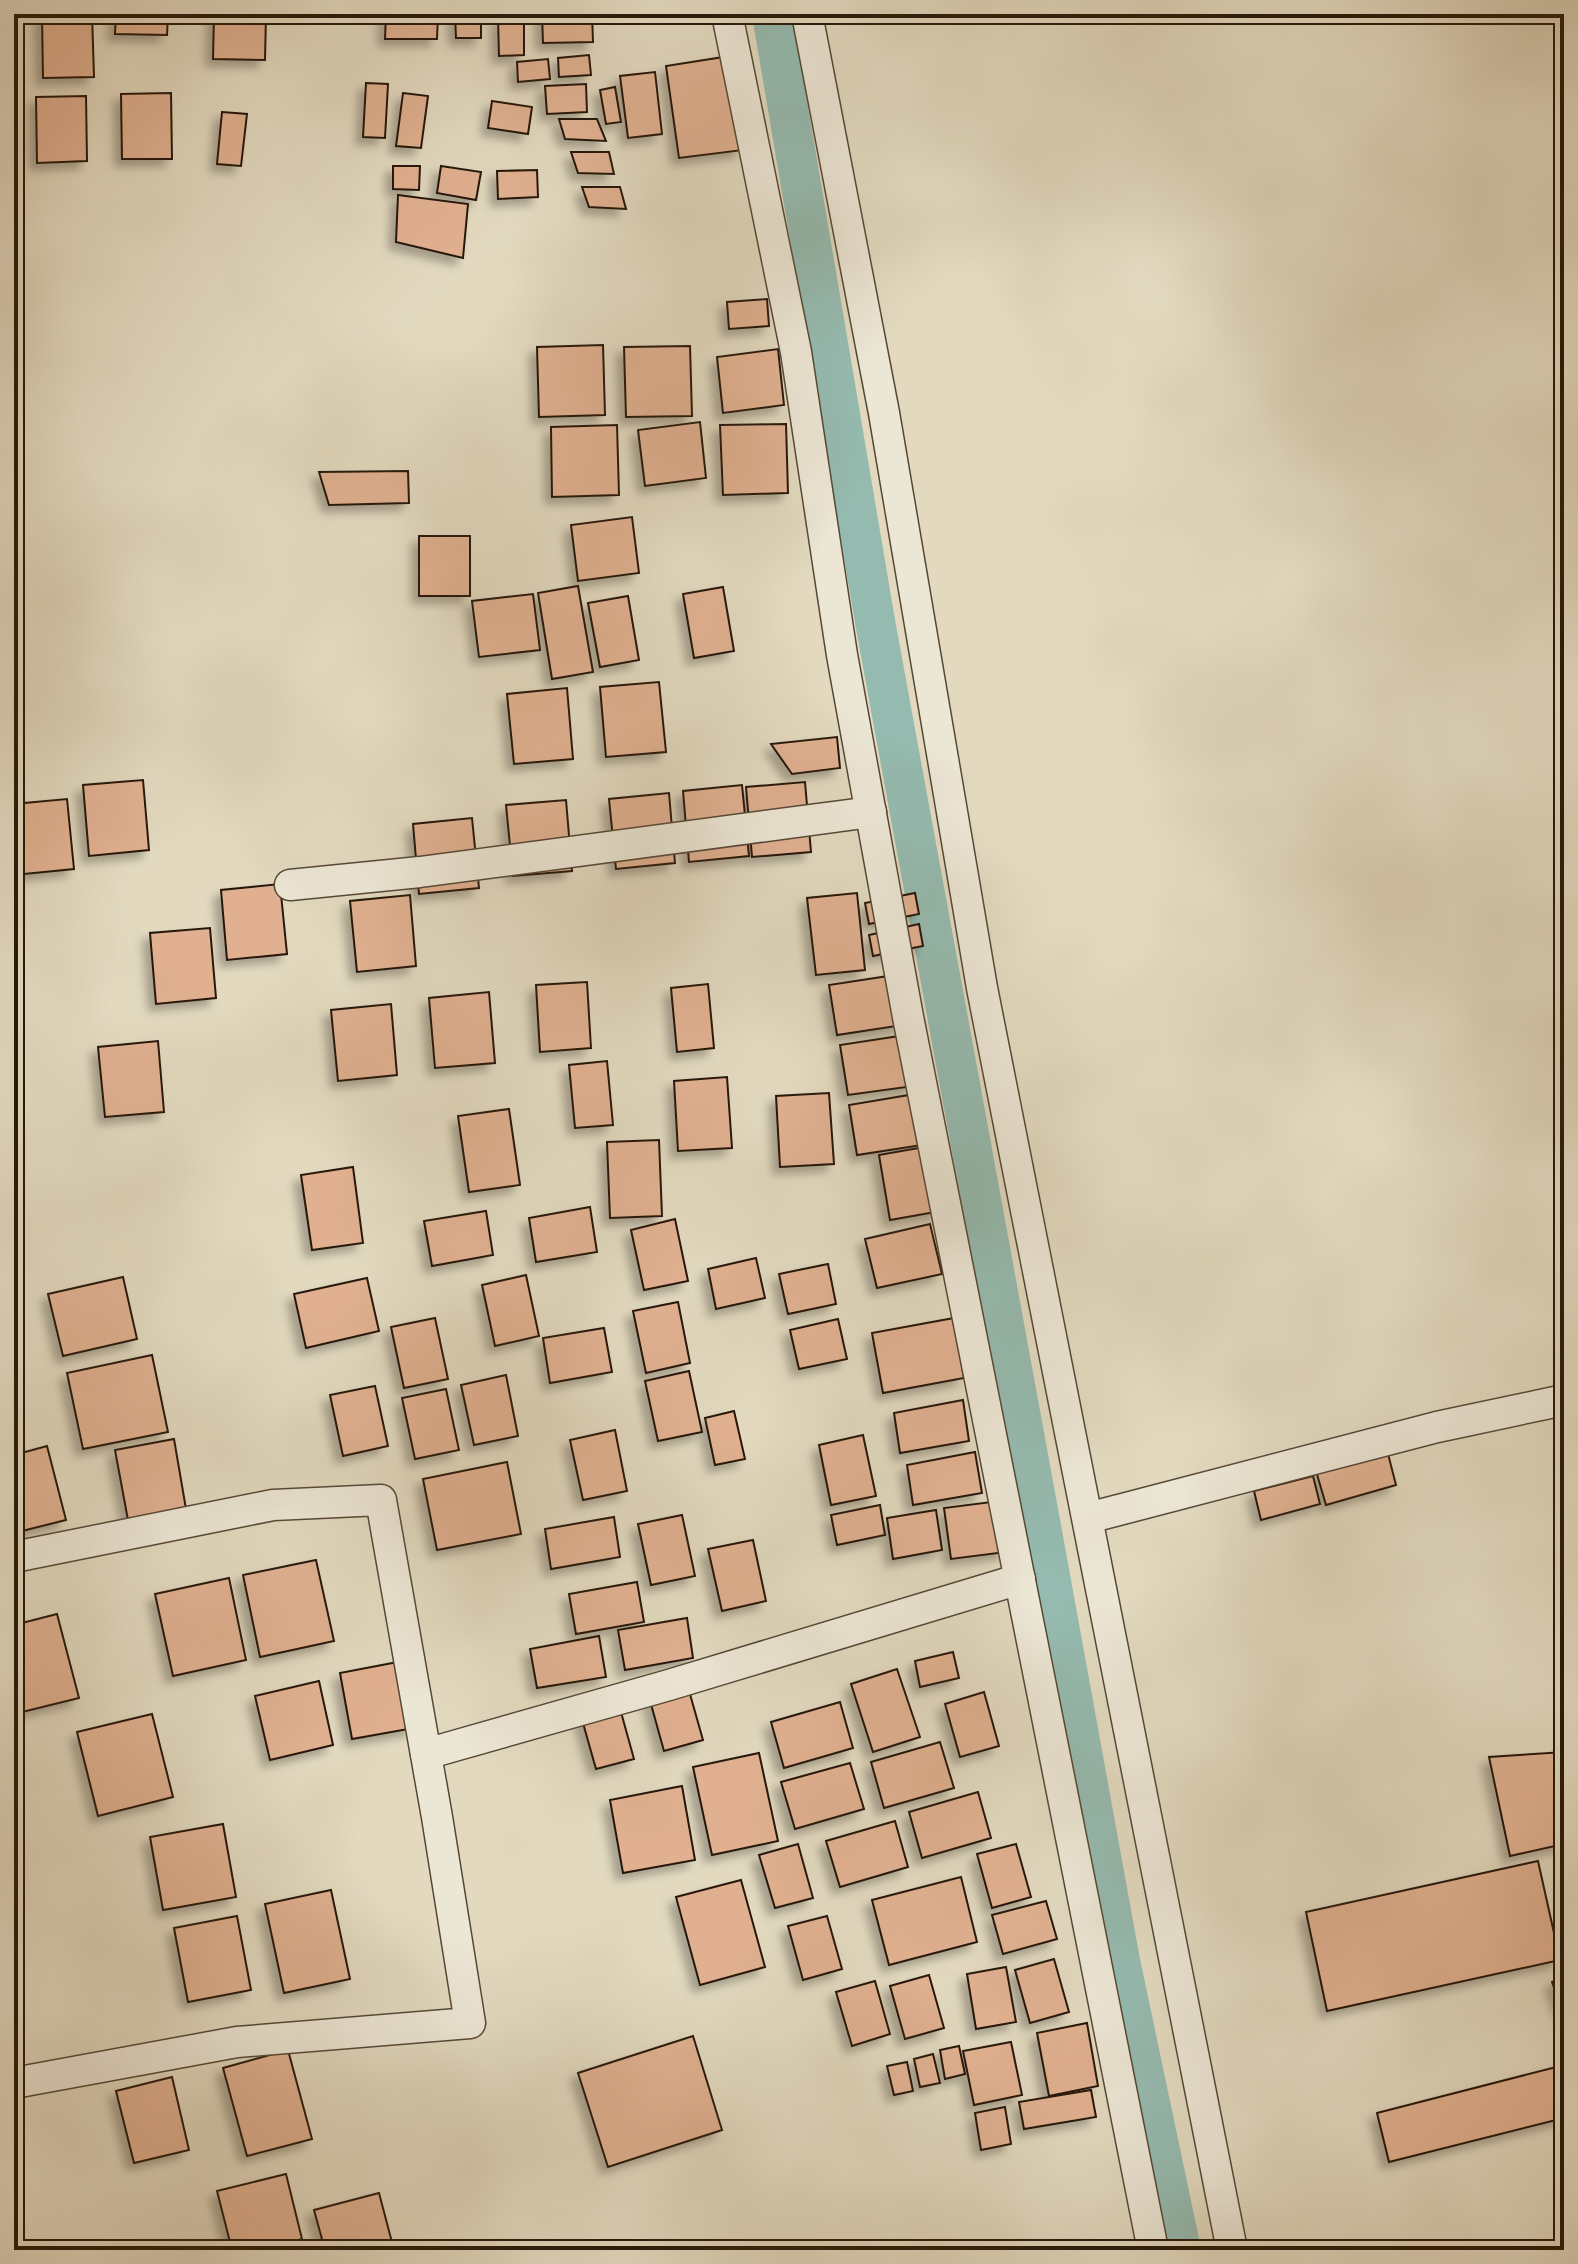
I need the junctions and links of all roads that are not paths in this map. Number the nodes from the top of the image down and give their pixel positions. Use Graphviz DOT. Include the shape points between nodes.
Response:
graph roads {
  1 [pos="727,14"];
  2 [pos="807,14"];
  3 [pos="871,812"];
  4 [pos="290,885"];
  5 [pos="1564,1400"];
  6 [pos="1088,1518"];
  7 [pos="14,1557"];
  8 [pos="1020,1579"];
  9 [pos="426,1754"];
  10 [pos="14,2083"];
  11 [pos="1153,2250"];
  12 [pos="1232,2250"];
  1 -- 3 [label="street" via="796,352"];
  2 -- 6 [label="street" via="884,413 982,988"];
  3 -- 4 [label="street"];
  3 -- 8 [label="street"];
  5 -- 6 [label="street" via="1437,1427"];
  6 -- 12 [label="street"];
  7 -- 9 [label="street" via="273,1505 381,1500"];
  8 -- 9 [label="street"];
  8 -- 11 [label="street"];
  9 -- 10 [label="street" via="470,2023 237,2042"];
}
